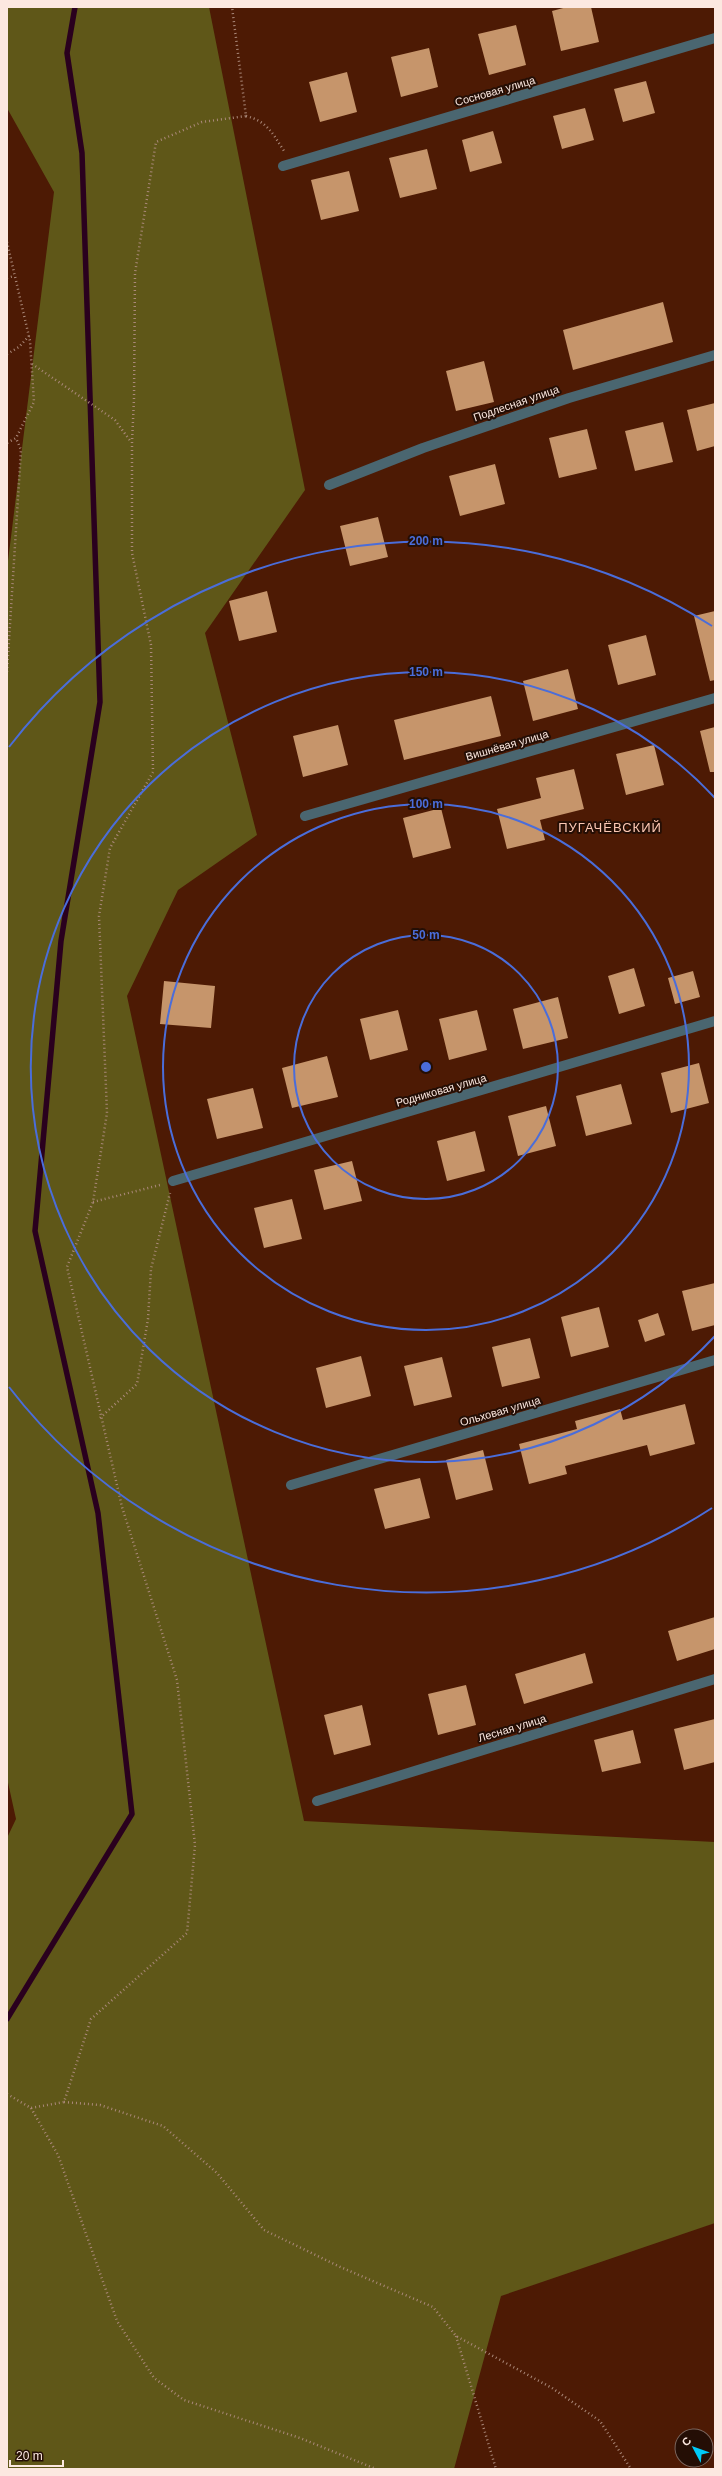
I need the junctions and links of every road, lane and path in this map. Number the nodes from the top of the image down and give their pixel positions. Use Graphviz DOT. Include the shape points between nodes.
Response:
graph roads {
  1 [pos="232,7"];
  2 [pos="715,38"];
  3 [pos="246,116"];
  4 [pos="288,165"];
  5 [pos="7,242"];
  6 [pos="14,276"];
  7 [pos="7,278"];
  8 [pos="29,336"];
  9 [pos="7,354"];
  10 [pos="715,355"];
  11 [pos="32,364"];
  12 [pos="16,438"];
  13 [pos="132,442"];
  14 [pos="7,443"];
  15 [pos="329,485"];
  16 [pos="7,672"];
  17 [pos="715,698"];
  18 [pos="305,816"];
  19 [pos="715,1021"];
  20 [pos="173,1182"];
  21 [pos="93,1202"];
  22 [pos="715,1360"];
  23 [pos="100,1418"];
  24 [pos="291,1485"];
  25 [pos="715,1679"];
  26 [pos="316,1801"];
  27 [pos="7,2094"];
  28 [pos="64,2102"];
  29 [pos="31,2108"];
  30 [pos="456,2336"];
  31 [pos="376,2469"];
  32 [pos="496,2469"];
  33 [pos="631,2469"];
  1 -- 3 [label="path"];
  2 -- 4 [label="street, Сосновая улица"];
  3 -- 4 [label="path" via="259,119 269,127"];
  3 -- 13 [label="path" via="202,122 156,142 135,273"];
  5 -- 6 [label="path"];
  6 -- 7 [label="path"];
  6 -- 8 [label="path"];
  8 -- 9 [label="path" via="19,347"];
  8 -- 11 [label="path"];
  10 -- 15 [label="street, Подлесная улица" via="569,398 423,448"];
  11 -- 12 [label="path" via="34,402"];
  11 -- 13 [label="path" via="114,420"];
  12 -- 14 [label="path"];
  12 -- 16 [label="path" via="21,450"];
  13 -- 21 [label="path" via="132,553 151,645 153,772 110,848 100,916 107,1113"];
  17 -- 18 [label="street, Вишнёвая улица"];
  19 -- 20 [label="street, Родниковая улица"];
  20 -- 21 [label="path"];
  20 -- 23 [label="path" via="151,1268 148,1319 137,1384"];
  21 -- 23 [label="path" via="67,1267"];
  22 -- 24 [label="street, Ольховая улица"];
  23 -- 28 [label="path" via="134,1549 177,1680 195,1845 186,1933 91,2019"];
  25 -- 26 [label="street, Лесная улица"];
  27 -- 29 [label="path"];
  28 -- 29 [label="path"];
  28 -- 30 [label="path" via="100,2105 163,2126 217,2173 264,2230 338,2266 433,2307"];
  29 -- 31 [label="path" via="58,2155 117,2321 154,2378 184,2400 300,2438"];
  30 -- 32 [label="path"];
  30 -- 33 [label="path" via="552,2388 600,2421"];
}
